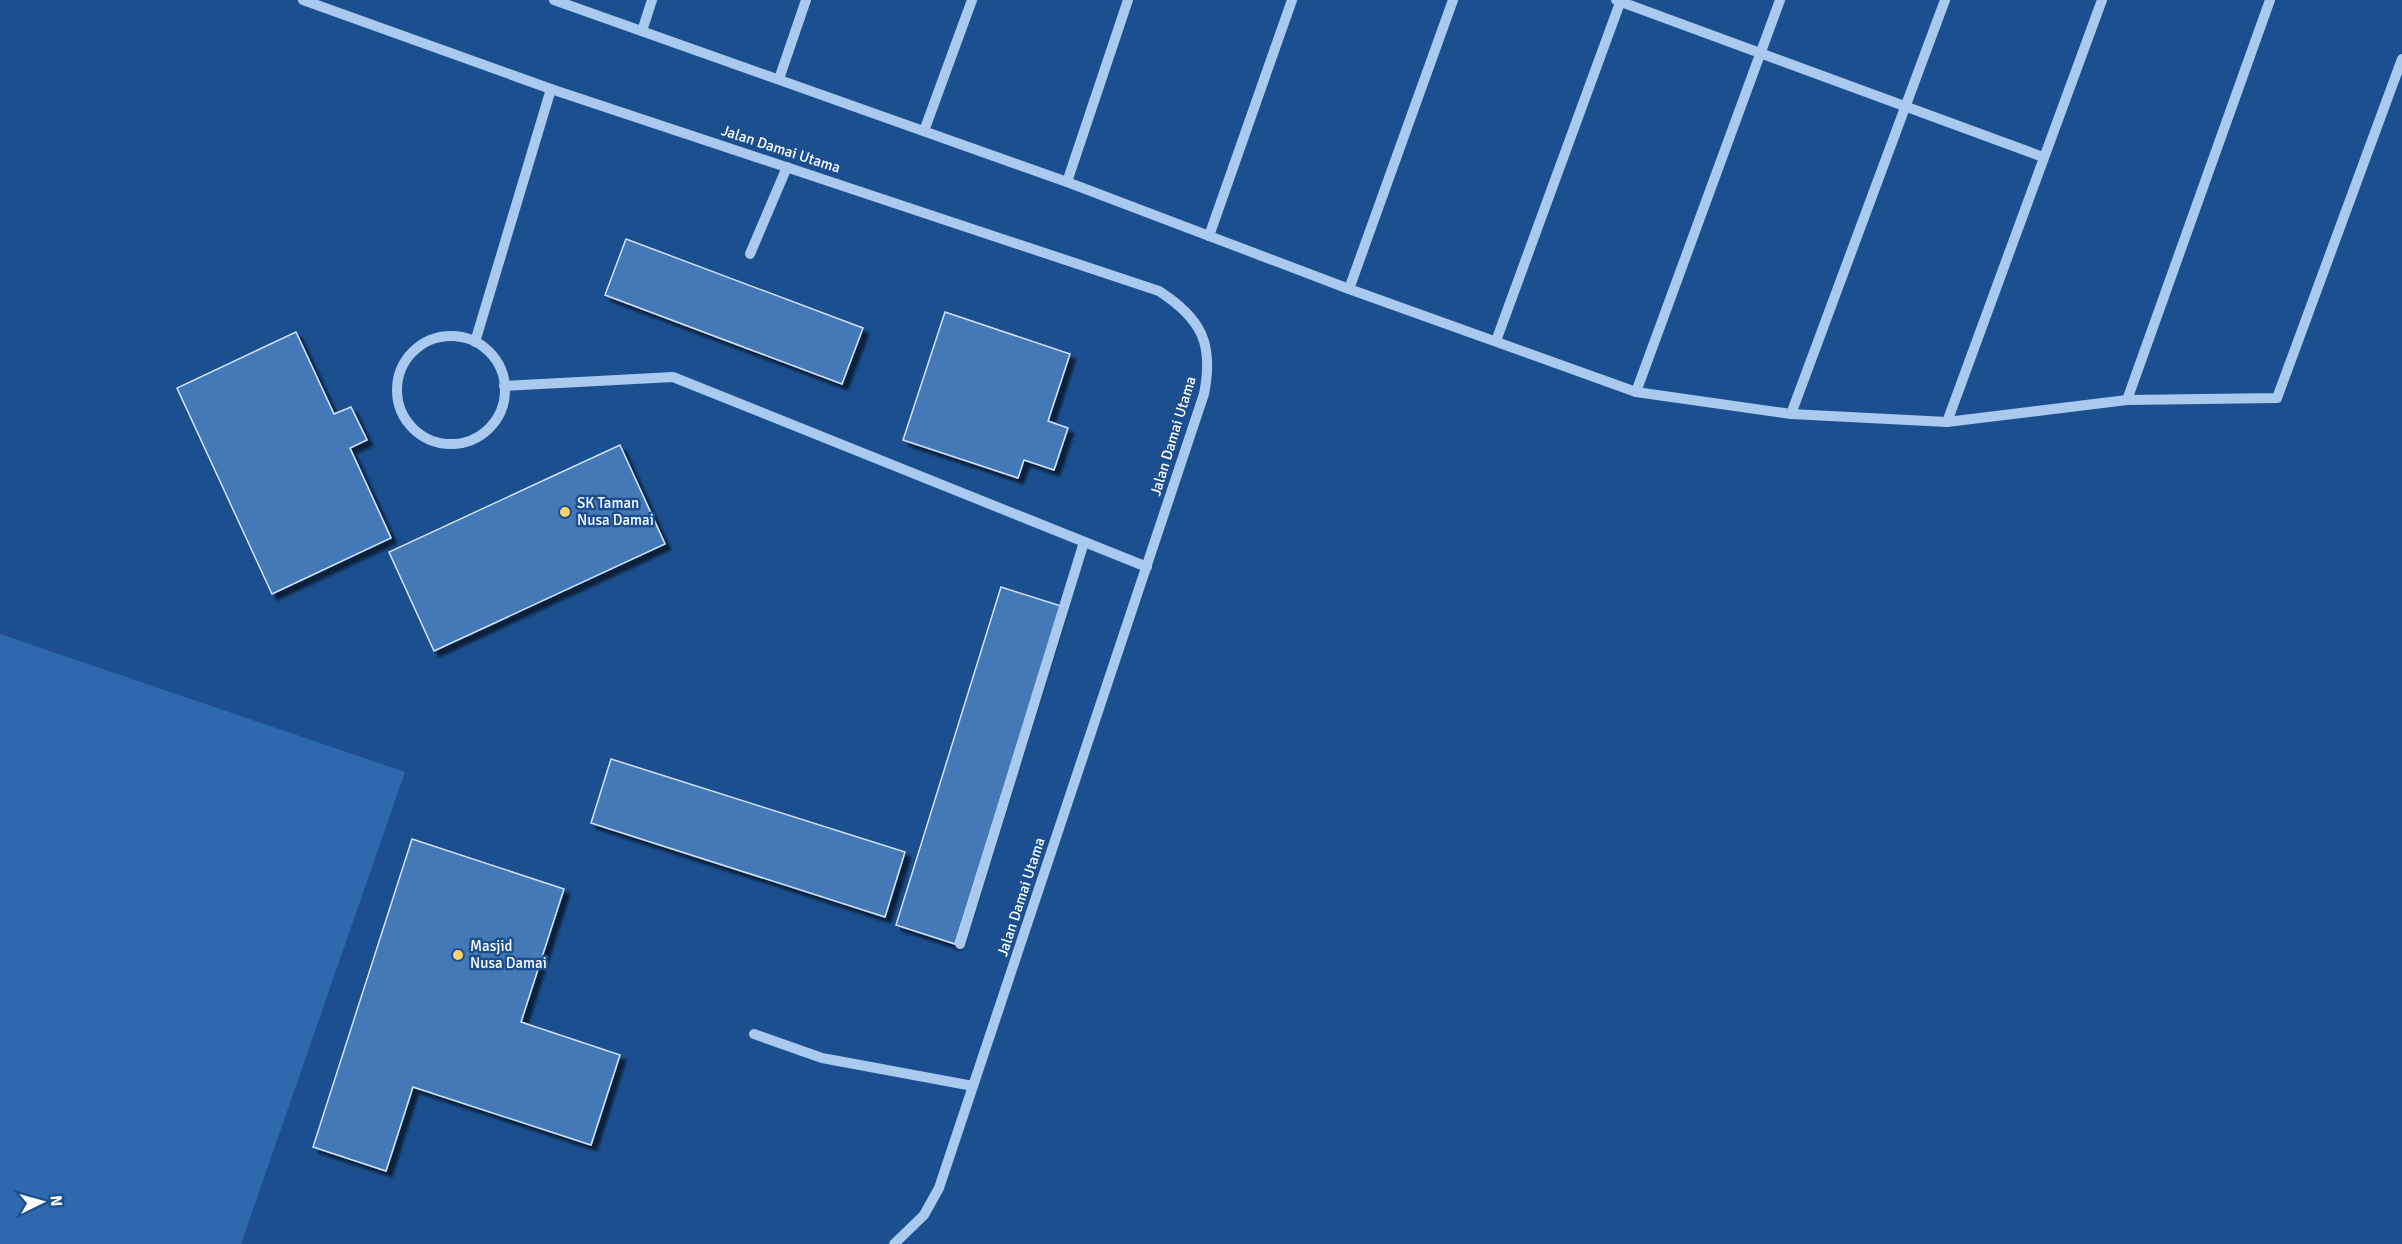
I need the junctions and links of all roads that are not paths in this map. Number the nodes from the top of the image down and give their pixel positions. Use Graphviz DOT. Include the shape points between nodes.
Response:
graph roads {
  1 [pos="303,0"];
  2 [pos="554,0"];
  3 [pos="652,0"];
  4 [pos="806,0"];
  5 [pos="972,0"];
  6 [pos="1128,0"];
  7 [pos="1292,0"];
  8 [pos="1453,0"];
  9 [pos="1780,0"];
  10 [pos="1945,0"];
  11 [pos="2103,0"];
  12 [pos="2270,0"];
  13 [pos="1619,1"];
  14 [pos="642,31"];
  15 [pos="1761,53"];
  16 [pos="2402,59"];
  17 [pos="778,79"];
  18 [pos="551,89"];
  19 [pos="1906,107"];
  20 [pos="924,131"];
  21 [pos="2043,157"];
  22 [pos="787,167"];
  23 [pos="1067,182"];
  24 [pos="1209,236"];
  25 [pos="750,254"];
  26 [pos="1349,289"];
  27 [pos="1496,341"];
  28 [pos="475,342"];
  29 [pos="504,386"];
  30 [pos="1636,392"];
  31 [pos="2127,400"];
  32 [pos="1791,414"];
  33 [pos="1947,422"];
  34 [pos="1084,542"];
  35 [pos="1147,567"];
  36 [pos="960,944"];
  37 [pos="754,1034"];
  38 [pos="973,1086"];
  39 [pos="894,1244"];
  1 -- 18 [label="street, Jalan Damai Utama"];
  2 -- 14 [label="street"];
  3 -- 14 [label="street"];
  4 -- 17 [label="street"];
  5 -- 20 [label="street"];
  6 -- 23 [label="street"];
  7 -- 24 [label="street"];
  8 -- 26 [label="street"];
  9 -- 15 [label="street"];
  10 -- 19 [label="street"];
  11 -- 21 [label="street"];
  12 -- 31 [label="street"];
  13 -- 15 [label="street"];
  13 -- 27 [label="street"];
  14 -- 17 [label="street"];
  15 -- 19 [label="street"];
  15 -- 30 [label="street"];
  16 -- 31 [label="street" via="2277,398"];
  17 -- 20 [label="street"];
  18 -- 22 [label="street, Jalan Damai Utama"];
  18 -- 28 [label="street"];
  19 -- 21 [label="street"];
  19 -- 32 [label="street"];
  20 -- 23 [label="street"];
  21 -- 33 [label="street"];
  22 -- 25 [label="street"];
  22 -- 35 [label="street, Jalan Damai Utama" via="1159,291 1180,305 1196,323 1206,346 1209,370"];
  23 -- 24 [label="street"];
  24 -- 26 [label="street"];
  26 -- 27 [label="street"];
  27 -- 30 [label="street"];
  28 -- 29 [label="street" via="495,360"];
  28 -- 29 [label="street" via="436,338 423,344 404,363 397,388 398,402 410,426 432,441 459,444 472,440 493,424 500,412"];
  29 -- 34 [label="street" via="673,377"];
  30 -- 32 [label="street"];
  31 -- 33 [label="street"];
  32 -- 33 [label="street"];
  34 -- 35 [label="street"];
  34 -- 36 [label="street"];
  35 -- 38 [label="street, Jalan Damai Utama"];
  37 -- 38 [label="street" via="822,1058"];
  38 -- 39 [label="street, Jalan Damai Utama" via="935,1198 924,1215"];
}
